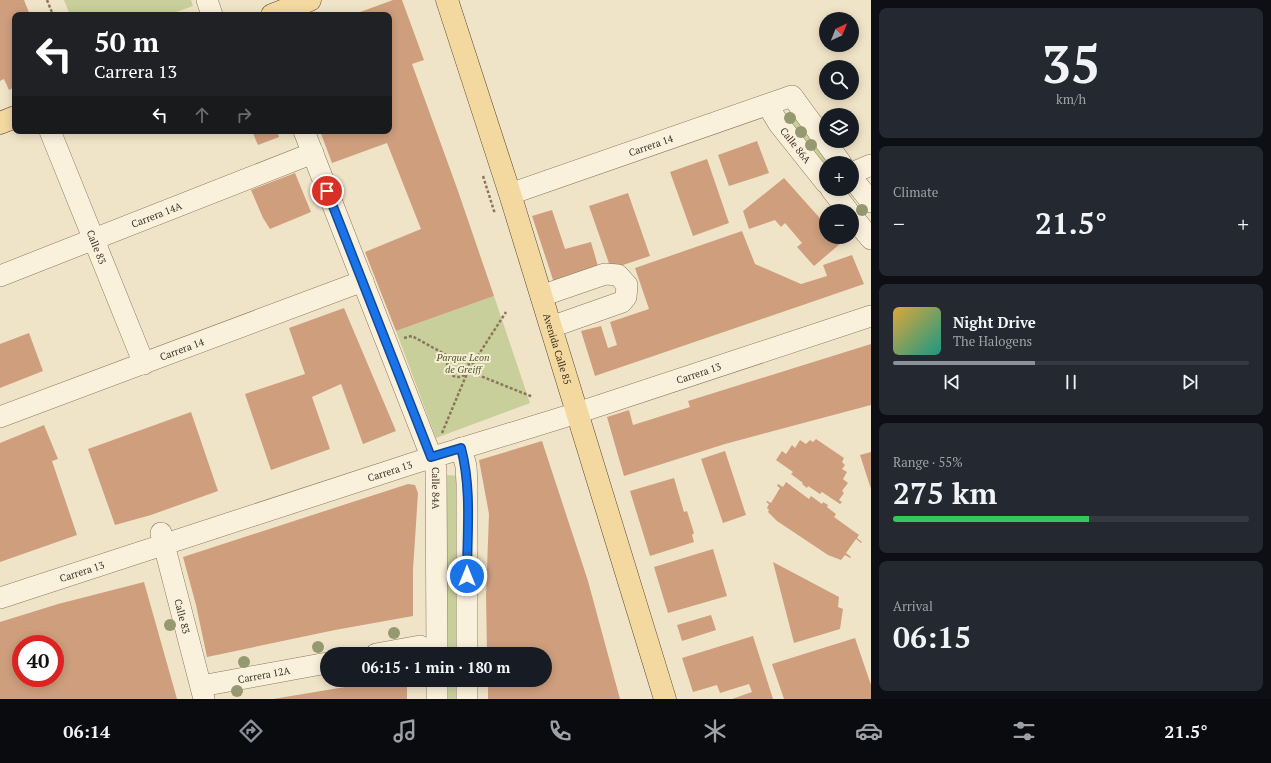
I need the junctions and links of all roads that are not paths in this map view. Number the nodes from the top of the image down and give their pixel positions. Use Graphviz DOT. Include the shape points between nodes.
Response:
graph roads {
  1 [pos="207,0"];
  2 [pos="310,0"];
  3 [pos="447,0"];
  4 [pos="211,12"];
  5 [pos="280,12"];
  6 [pos="768,106"];
  7 [pos="12,118"];
  8 [pos="0,123"];
  9 [pos="51,134"];
  10 [pos="305,134"];
  11 [pos="313,153"];
  12 [pos="836,156"];
  13 [pos="871,165"];
  14 [pos="859,170"];
  15 [pos="819,174"];
  16 [pos="859,187"];
  17 [pos="510,194"];
  18 [pos="836,196"];
  19 [pos="871,202"];
  20 [pos="843,204"];
  21 [pos="859,224"];
  22 [pos="871,239"];
  23 [pos="94,240"];
  24 [pos="0,276"];
  25 [pos="363,281"];
  26 [pos="542,296"];
  27 [pos="871,316"];
  28 [pos="551,327"];
  29 [pos="144,364"];
  30 [pos="578,413"];
  31 [pos="0,417"];
  32 [pos="461,448"];
  33 [pos="431,457"];
  34 [pos="163,538"];
  35 [pos="0,598"];
  36 [pos="429,647"];
  37 [pos="467,647"];
  38 [pos="320,665"];
  39 [pos="437,687"];
  40 [pos="467,687"];
  41 [pos="202,692"];
  42 [pos="437,699"];
  43 [pos="467,699"];
  44 [pos="665,699"];
  1 -- 4 [label="street"];
  2 -- 5 [label="main road"];
  3 -- 17 [label="main road, Avenida Calle 85"];
  6 -- 12 [label="street, Carrera 14" via="792,96"];
  6 -- 15 [label="street, Calle 86A"];
  6 -- 17 [label="street, Carrera 14"];
  7 -- 8 [label="main road"];
  9 -- 23 [label="street, Calle 83"];
  10 -- 11 [label="street, Calle 84A"];
  11 -- 23 [label="street, Carrera 14A"];
  11 -- 25 [label="street, Calle 84A"];
  13 -- 14 [label="street"];
  16 -- 19 [label="street"];
  17 -- 26 [label="main road, Avenida Calle 85"];
  18 -- 20 [label="street"];
  21 -- 22 [label="street"];
  23 -- 24 [label="street, Carrera 14A"];
  23 -- 29 [label="street, Calle 83"];
  25 -- 29 [label="street, Carrera 14"];
  25 -- 33 [label="street, Calle 84A"];
  26 -- 28 [label="main road, Avenida Calle 85"];
  26 -- 28 [label="street" via="605,274 618,274 627,285 626,297 622,302"];
  27 -- 30 [label="street, Carrera 13"];
  28 -- 30 [label="main road, Avenida Calle 85"];
  29 -- 31 [label="street, Carrera 14"];
  30 -- 32 [label="street, Carrera 13"];
  30 -- 44 [label="main road, Avenida Calle 85"];
  32 -- 33 [label="street, Carrera 13"];
  32 -- 37 [label="street" via="467,484"];
  33 -- 34 [label="street, Carrera 13"];
  33 -- 36 [label="street, Calle 84A" via="437,480"];
  34 -- 35 [label="street, Carrera 13"];
  34 -- 41 [label="street, Calle 83"];
  38 -- 41 [label="street, Carrera 12A"];
  39 -- 42 [label="street"];
  40 -- 43 [label="street"];
}
